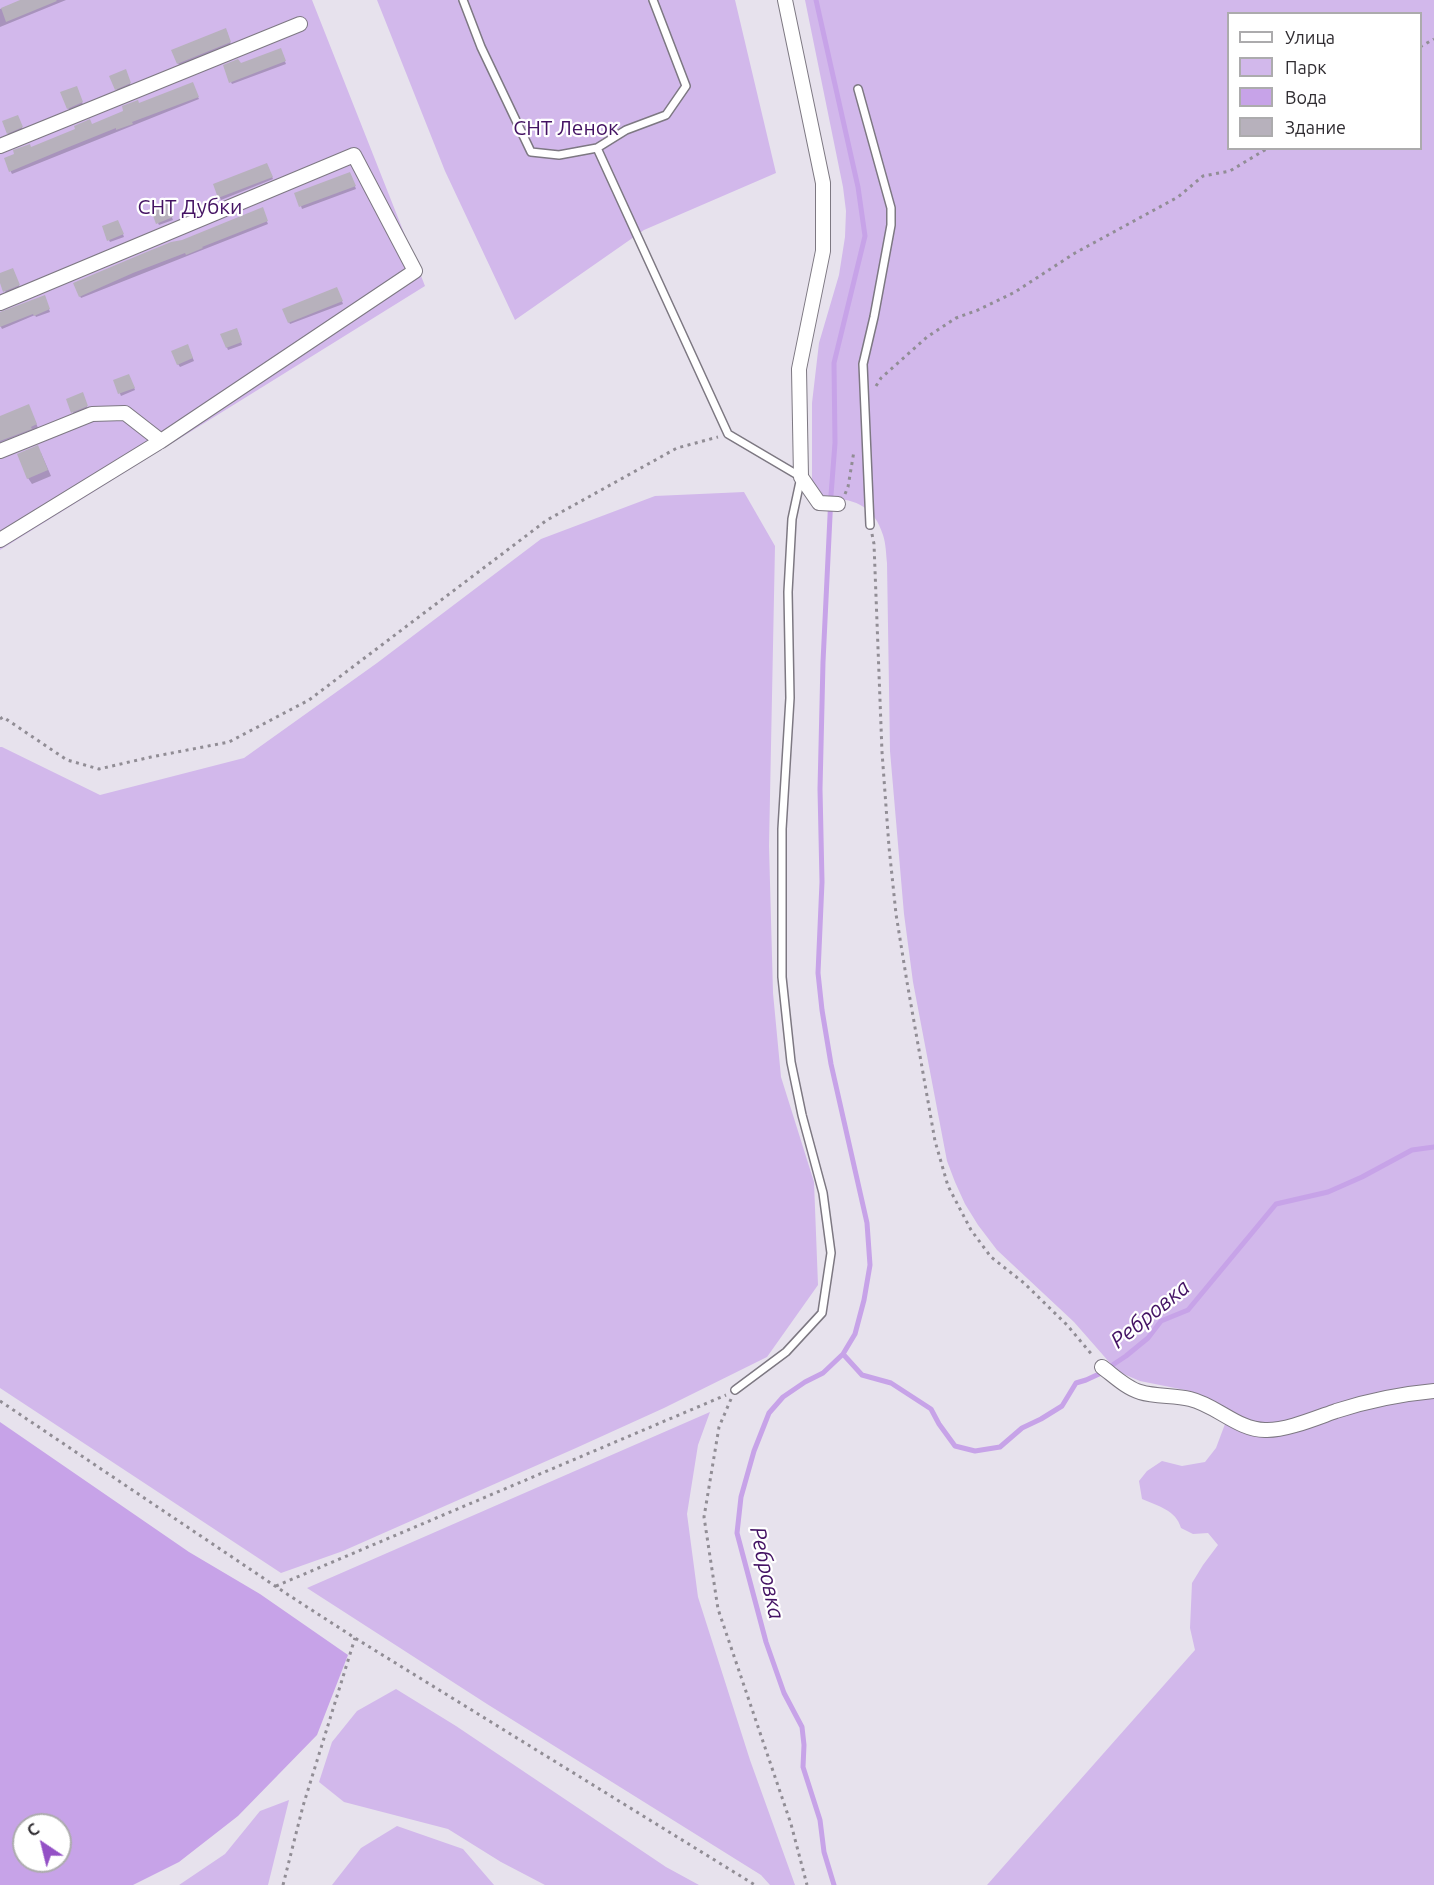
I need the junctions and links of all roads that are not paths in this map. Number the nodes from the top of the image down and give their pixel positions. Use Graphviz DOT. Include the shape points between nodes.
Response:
graph roads {
  1 [pos="463,0"];
  2 [pos="653,0"];
  3 [pos="785,0"];
  4 [pos="300,24"];
  5 [pos="858,89"];
  6 [pos="0,146"];
  7 [pos="597,148"];
  8 [pos="0,303"];
  9 [pos="161,441"];
  10 [pos="0,451"];
  11 [pos="801,477"];
  12 [pos="838,504"];
  13 [pos="870,525"];
  14 [pos="0,540"];
  15 [pos="1102,1367"];
  16 [pos="735,1390"];
  17 [pos="1434,1391"];
  1 -- 7 [label="lane" via="531,152 559,155"];
  2 -- 7 [label="lane" via="686,86 666,115 626,130"];
  3 -- 11 [label="street" via="823,183 823,252 799,369"];
  4 -- 6 [label="street"];
  5 -- 13 [label="lane" via="891,208 891,225 863,364"];
  7 -- 11 [label="lane" via="728,434"];
  8 -- 9 [label="street" via="354,155 416,271"];
  9 -- 10 [label="street" via="125,413 92,414"];
  9 -- 14 [label="street"];
  11 -- 12 [label="street" via="819,503"];
  11 -- 16 [label="lane" via="792,519 788,592 790,698 782,829 782,977 791,1062 823,1193 831,1253 822,1313 786,1352"];
  15 -- 17 [label="street" via="1140,1392 1192,1399 1248,1427 1266,1431 1396,1396"];
}
